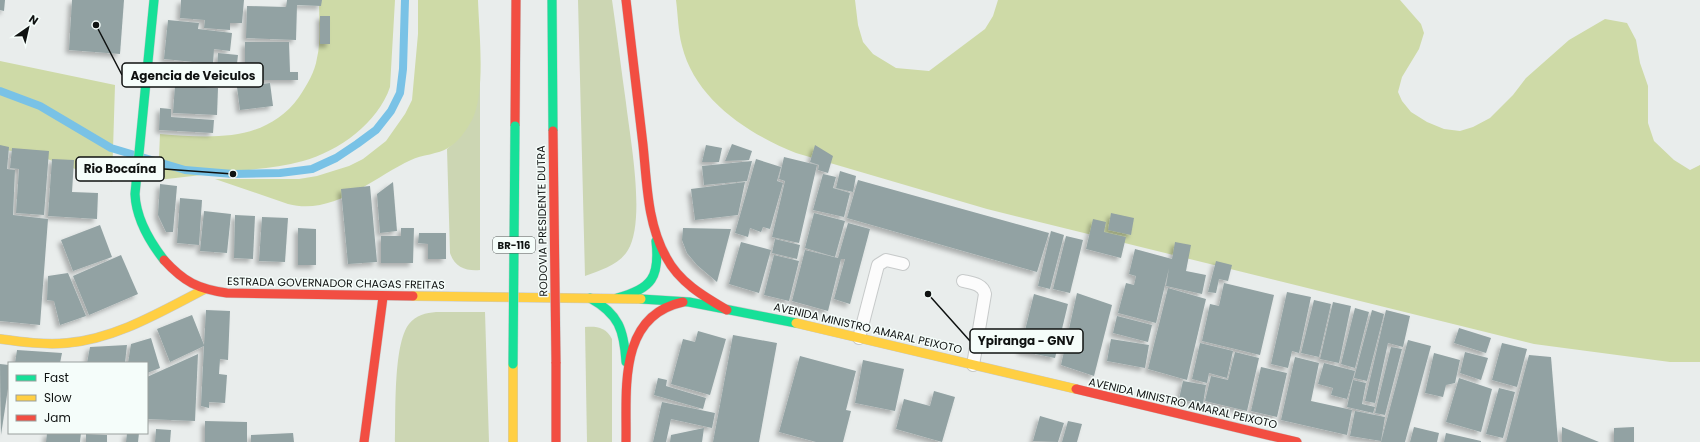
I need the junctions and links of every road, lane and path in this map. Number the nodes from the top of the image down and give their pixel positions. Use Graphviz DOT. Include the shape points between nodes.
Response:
graph roads {
  1 [pos="154,0"];
  2 [pos="516,0"];
  3 [pos="552,0"];
  4 [pos="626,0"];
  5 [pos="655,234"];
  6 [pos="903,264"];
  7 [pos="963,280"];
  8 [pos="205,290"];
  9 [pos="383,297"];
  10 [pos="590,298"];
  11 [pos="617,298"];
  12 [pos="683,302"];
  13 [pos="727,310"];
  14 [pos="859,338"];
  15 [pos="0,339"];
  16 [pos="973,365"];
  17 [pos="627,390"];
  18 [pos="364,442"];
  19 [pos="513,442"];
  20 [pos="556,442"];
  21 [pos="626,442"];
  22 [pos="1297,442"];
  1 -- 8 [label="main road, ESTRADA GOVERNADOR CHAGAS FREITAS" via="135,200 154,244 168,264 179,275"];
  2 -- 19 [label="main road, BR-116, bridge"];
  3 -- 20 [label="main road, RODOVIA PRESIDENTE DUTRA, bridge"];
  4 -- 5 [label="main road"];
  5 -- 11 [label="main road" via="658,261 655,275 639,292"];
  5 -- 13 [label="main road" via="662,251 680,277 696,292"];
  6 -- 14 [label="lane" via="886,260 878,265"];
  7 -- 16 [label="lane" via="979,286 985,294"];
  8 -- 9 [label="main road, ESTRADA GOVERNADOR CHAGAS FREITAS" via="232,294"];
  8 -- 15 [label="main road" via="92,339 56,344"];
  9 -- 10 [label="main road, ESTRADA GOVERNADOR CHAGAS FREITAS"];
  9 -- 18 [label="main road"];
  10 -- 11 [label="main road, ESTRADA GOVERNADOR CHAGAS FREITAS"];
  10 -- 17 [label="main road" via="610,310 621,325"];
  11 -- 12 [label="main road, AVENIDA MINISTRO AMARAL PEIXOTO"];
  12 -- 13 [label="main road, AVENIDA MINISTRO AMARAL PEIXOTO"];
  12 -- 17 [label="main road" via="669,305 656,313 641,331 628,365"];
  13 -- 14 [label="main road, AVENIDA MINISTRO AMARAL PEIXOTO"];
  14 -- 16 [label="main road, AVENIDA MINISTRO AMARAL PEIXOTO"];
  16 -- 22 [label="main road, AVENIDA MINISTRO AMARAL PEIXOTO"];
  17 -- 21 [label="main road"];
}
